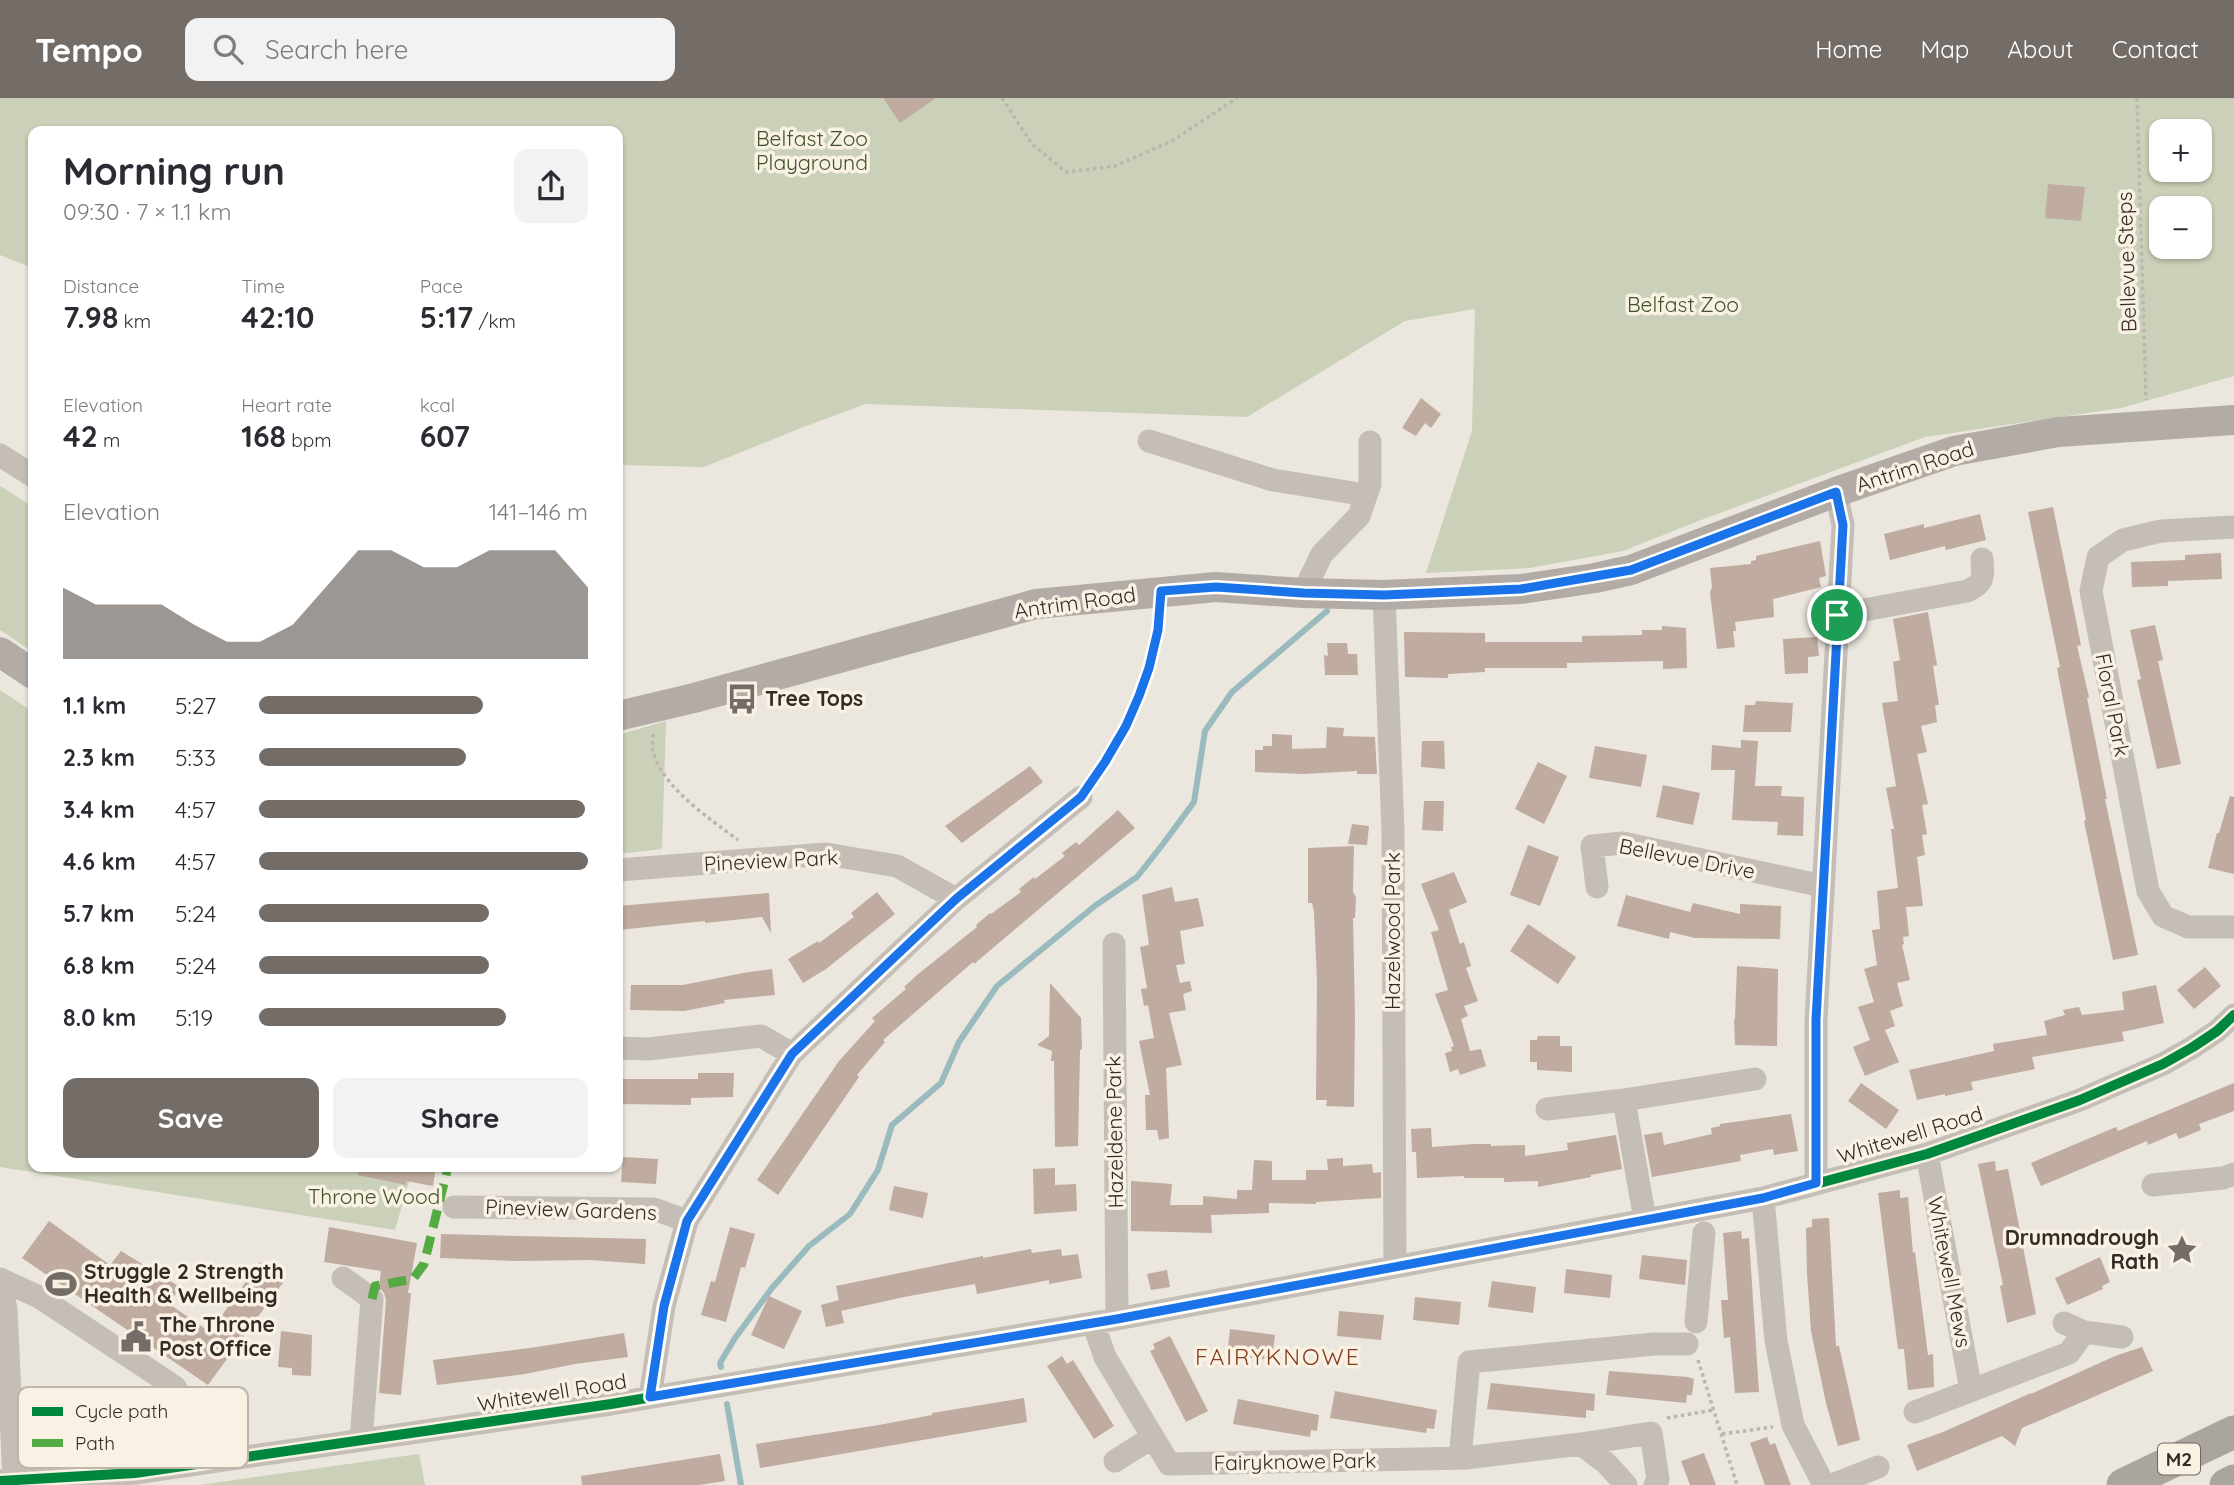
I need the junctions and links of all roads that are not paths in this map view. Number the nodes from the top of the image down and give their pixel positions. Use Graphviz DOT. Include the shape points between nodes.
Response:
graph roads {
  1 [pos="2234,420"];
  2 [pos="1149,441"];
  3 [pos="1370,442"];
  4 [pos="0,455"];
  5 [pos="28,474"];
  6 [pos="1836,492"];
  7 [pos="1366,495"];
  8 [pos="2234,527"];
  9 [pos="1982,559"];
  10 [pos="1303,593"];
  11 [pos="1384,595"];
  12 [pos="1837,615"];
  13 [pos="0,652"];
  14 [pos="28,671"];
  15 [pos="623,715"];
  16 [pos="1081,797"];
  17 [pos="623,870"];
  18 [pos="1823,886"];
  19 [pos="1597,887"];
  20 [pos="956,899"];
  21 [pos="2234,927"];
  22 [pos="1114,944"];
  23 [pos="2234,1015"];
  24 [pos="623,1048"];
  25 [pos="792,1054"];
  26 [pos="1755,1079"];
  27 [pos="1624,1100"];
  28 [pos="1547,1109"];
  29 [pos="1927,1154"];
  30 [pos="2234,1174"];
  31 [pos="1816,1183"];
  32 [pos="2153,1185"];
  33 [pos="1763,1198"];
  34 [pos="454,1207"];
  35 [pos="1644,1220"];
  36 [pos="687,1221"];
  37 [pos="1704,1233"];
  38 [pos="1395,1267"];
  39 [pos="343,1278"];
  40 [pos="0,1279"];
  41 [pos="1117,1319"];
  42 [pos="1696,1322"];
  43 [pos="1093,1323"];
  44 [pos="2122,1337"];
  45 [pos="1688,1344"];
  46 [pos="175,1387"];
  47 [pos="1971,1390"];
  48 [pos="650,1397"];
  49 [pos="1915,1412"];
  50 [pos="11,1415"];
  51 [pos="18,1416"];
  52 [pos="2234,1432"];
  53 [pos="1153,1437"];
  54 [pos="361,1440"];
  55 [pos="1581,1444"];
  56 [pos="248,1456"];
  57 [pos="1460,1458"];
  58 [pos="1115,1461"];
  59 [pos="1878,1467"];
  60 [pos="169,1468"];
  61 [pos="7,1481"];
  62 [pos="2234,1481"];
  63 [pos="1626,1485"];
  64 [pos="1655,1485"];
  65 [pos="1824,1485"];
  66 [pos="1832,1485"];
  67 [pos="2123,1485"];
  68 [pos="2227,1485"];
  1 -- 6 [label="main road, Antrim Road" via="2058,432 1954,451"];
  2 -- 7 [label="street" via="1273,480"];
  3 -- 7 [label="street"];
  4 -- 5 [label="street"];
  6 -- 11 [label="main road, Antrim Road" via="1631,570 1521,589"];
  6 -- 12 [label="street" via="1843,525"];
  7 -- 10 [label="street" via="1359,516 1322,554"];
  8 -- 21 [label="street, Floral Park" via="2161,531 2123,540 2098,557 2091,591 2148,891 2163,916 2188,927"];
  9 -- 12 [label="street" via="1983,577 1967,591"];
  10 -- 11 [label="main road, Antrim Road"];
  10 -- 15 [label="main road, Antrim Road" via="1216,587 1036,604"];
  11 -- 38 [label="street, Hazelwood Park" via="1393,832"];
  12 -- 18 [label="street"];
  13 -- 14 [label="main road"];
  16 -- 20 [label="street"];
  17 -- 20 [label="street, Pineview Park" via="826,854 897,866"];
  18 -- 19 [label="street, Bellevue Drive" via="1623,843 1592,846"];
  18 -- 31 [label="street" via="1816,1020"];
  20 -- 25 [label="street"];
  22 -- 41 [label="street, Hazeldene Park"];
  23 -- 29 [label="street, Whitewell Road" via="2217,1031 2163,1064 2080,1100"];
  24 -- 25 [label="street" via="761,1036"];
  25 -- 36 [label="street"];
  26 -- 27 [label="street"];
  27 -- 28 [label="street"];
  27 -- 35 [label="street"];
  29 -- 31 [label="street, Whitewell Road"];
  29 -- 47 [label="street, Whitewell Mews"];
  30 -- 32 [label="street"];
  31 -- 33 [label="street, Whitewell Road"];
  33 -- 35 [label="street, Whitewell Road"];
  33 -- 65 [label="street" via="1776,1341 1793,1425"];
  34 -- 36 [label="street, Pineview Gardens" via="654,1209"];
  35 -- 38 [label="street, Whitewell Road"];
  36 -- 48 [label="street" via="664,1306"];
  37 -- 42 [label="street"];
  38 -- 41 [label="street, Whitewell Road"];
  39 -- 54 [label="street" via="372,1299"];
  40 -- 46 [label="street" via="39,1297"];
  40 -- 50 [label="street" via="6,1309"];
  41 -- 43 [label="street, Whitewell Road"];
  43 -- 48 [label="street, Whitewell Road"];
  43 -- 53 [label="street, Fairyknowe Park" via="1105,1357"];
  44 -- 47 [label="street" via="2074,1327 2069,1353"];
  45 -- 57 [label="street" via="1469,1362"];
  47 -- 49 [label="street"];
  48 -- 54 [label="street, Whitewell Road"];
  50 -- 51 [label="street"];
  50 -- 61 [label="street"];
  52 -- 67 [label="highway, M2"];
  53 -- 57 [label="street, Fairyknowe Park" via="1169,1464"];
  53 -- 58 [label="street"];
  54 -- 56 [label="street, Whitewell Road"];
  55 -- 57 [label="street, Fairyknowe Park"];
  55 -- 63 [label="street"];
  55 -- 64 [label="street, Fairyknowe Park" via="1651,1433"];
  59 -- 66 [label="street"];
  60 -- 61 [label="street, Whitewell Road"];
  62 -- 68 [label="highway, M2"];
}
